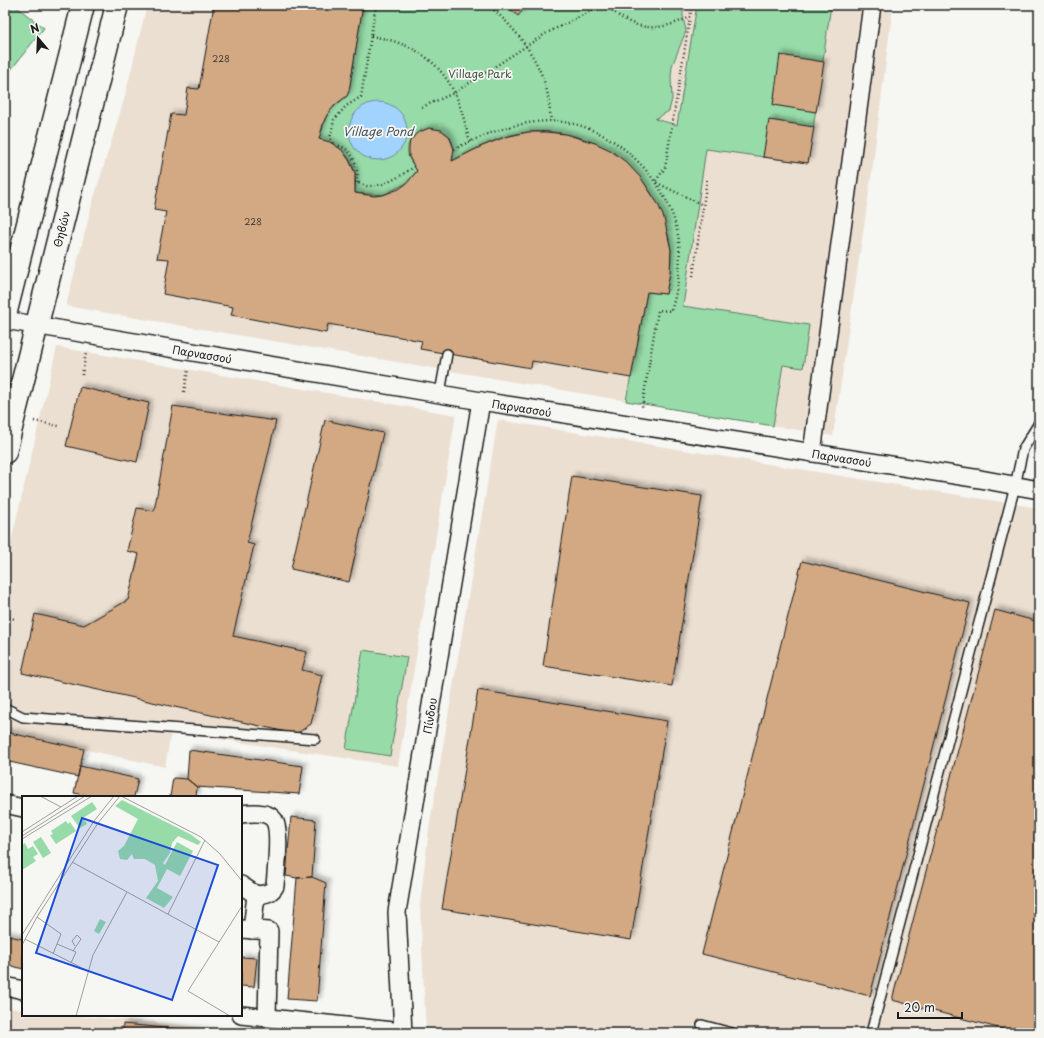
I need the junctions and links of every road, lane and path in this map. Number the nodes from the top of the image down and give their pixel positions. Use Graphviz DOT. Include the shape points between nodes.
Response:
graph roads {
  1 [pos="83,5"];
  2 [pos="117,5"];
  3 [pos="376,5"];
  4 [pos="488,5"];
  5 [pos="604,5"];
  6 [pos="692,5"];
  7 [pos="872,5"];
  8 [pos="690,17"];
  9 [pos="371,36"];
  10 [pos="526,46"];
  11 [pos="454,93"];
  12 [pos="422,107"];
  13 [pos="551,121"];
  14 [pos="470,142"];
  15 [pos="454,149"];
  16 [pos="414,167"];
  17 [pos="707,179"];
  18 [pos="655,182"];
  19 [pos="704,205"];
  20 [pos="693,276"];
  21 [pos="5,315"];
  22 [pos="5,320"];
  23 [pos="37,325"];
  24 [pos="447,354"];
  25 [pos="440,394"];
  26 [pos="481,401"];
  27 [pos="1039,422"];
  28 [pos="639,426"];
  29 [pos="5,452"];
  30 [pos="812,453"];
  31 [pos="1015,486"];
  32 [pos="1039,490"];
  33 [pos="5,617"];
  34 [pos="16,619"];
  35 [pos="5,708"];
  36 [pos="315,739"];
  37 [pos="5,804"];
  38 [pos="22,808"];
  39 [pos="242,814"];
  40 [pos="242,886"];
  41 [pos="256,895"];
  42 [pos="247,930"];
  43 [pos="5,986"];
  44 [pos="22,990"];
  45 [pos="242,1015"];
  46 [pos="267,1017"];
  47 [pos="702,1025"];
  48 [pos="403,1033"];
  49 [pos="732,1033"];
  50 [pos="871,1033"];
  1 -- 21 [label="main road"];
  2 -- 23 [label="main road, Θηβών"];
  3 -- 9 [label="path"];
  4 -- 10 [label="path"];
  5 -- 8 [label="path" via="626,22 637,26 667,26"];
  5 -- 10 [label="path" via="552,30"];
  6 -- 8 [label="path"];
  7 -- 30 [label="street"];
  8 -- 18 [label="path" via="665,168"];
  9 -- 11 [label="path" via="391,40 422,55 438,68"];
  9 -- 16 [label="path" via="361,96 346,106 334,120 330,138 334,144 344,148 352,158 358,172 356,183 367,186 381,184"];
  10 -- 11 [label="path"];
  10 -- 13 [label="path" via="547,90"];
  11 -- 12 [label="path"];
  11 -- 14 [label="path"];
  13 -- 14 [label="path" via="504,128"];
  13 -- 18 [label="path" via="576,125 609,138 628,152"];
  14 -- 15 [label="path"];
  17 -- 19 [label="path"];
  18 -- 19 [label="path"];
  18 -- 28 [label="path" via="675,224 679,242 679,276 671,311 658,310"];
  19 -- 20 [label="path"];
  22 -- 23 [label="street, Παρνασσού"];
  23 -- 25 [label="street, Παρνασσού"];
  23 -- 29 [label="main road, Θηβών"];
  24 -- 25 [label="lane"];
  25 -- 26 [label="street, Παρνασσού"];
  26 -- 28 [label="street, Παρνασσού"];
  26 -- 48 [label="street, Πίνδου" via="397,912"];
  27 -- 31 [label="lane" via="1023,449"];
  28 -- 30 [label="street, Παρνασσού"];
  30 -- 31 [label="street, Παρνασσού"];
  31 -- 32 [label="street, Παρνασσού"];
  31 -- 50 [label="lane"];
  33 -- 34 [label="path"];
  35 -- 36 [label="lane" via="23,717"];
  37 -- 38 [label="street"];
  39 -- 41 [label="street" via="266,814 274,820 277,830 275,886 272,891"];
  40 -- 41 [label="street"];
  41 -- 42 [label="street"];
  42 -- 46 [label="street" via="269,931"];
  43 -- 44 [label="street"];
  45 -- 46 [label="street"];
  46 -- 48 [label="street"];
  47 -- 49 [label="lane"];
}
